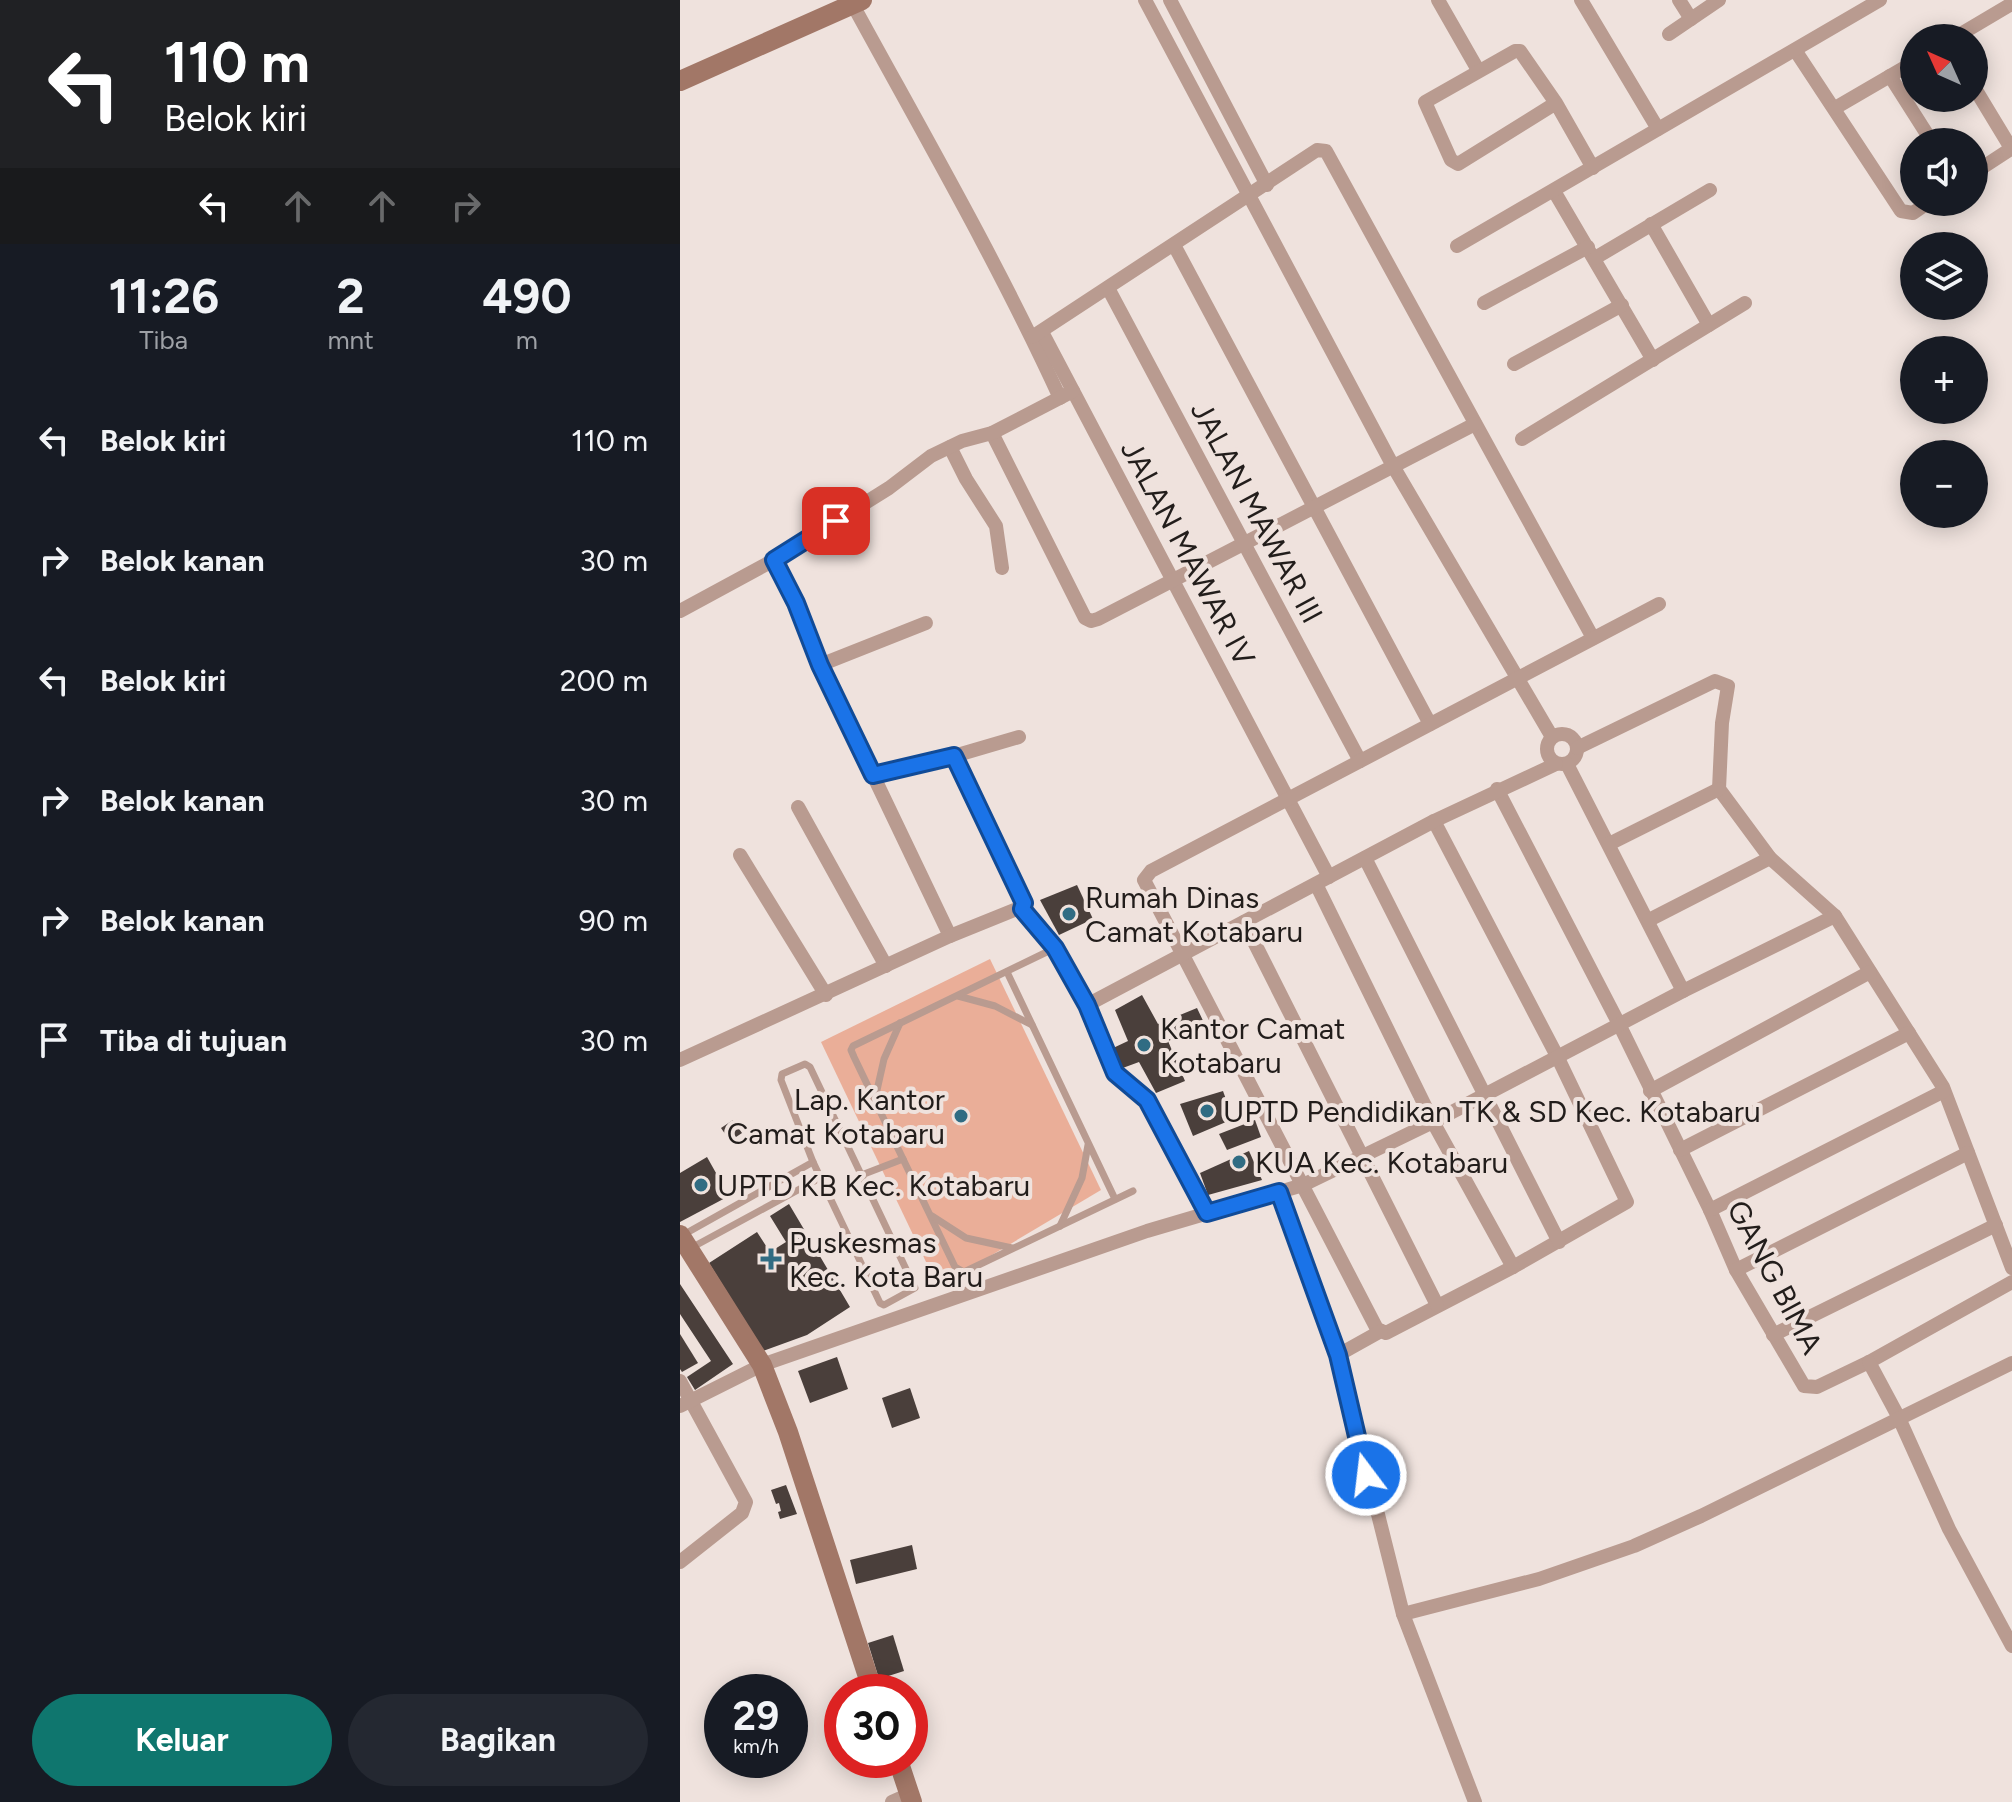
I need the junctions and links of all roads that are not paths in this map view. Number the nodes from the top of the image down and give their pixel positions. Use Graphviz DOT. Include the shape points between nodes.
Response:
graph roads {
  1 [pos="1145,0"];
  2 [pos="1170,0"];
  3 [pos="1581,0"];
  4 [pos="1679,0"];
  5 [pos="1719,0"];
  6 [pos="1880,0"];
  7 [pos="858,2"];
  8 [pos="1445,2"];
  9 [pos="2008,6"];
  10 [pos="1691,19"];
  11 [pos="1978,24"];
  12 [pos="1669,34"];
  13 [pos="1795,50"];
  14 [pos="1478,70"];
  15 [pos="1900,70"];
  16 [pos="1890,76"];
  17 [pos="680,81"];
  18 [pos="1556,103"];
  19 [pos="1835,108"];
  20 [pos="1988,109"];
  21 [pos="1923,128"];
  22 [pos="1658,129"];
  23 [pos="2012,148"];
  24 [pos="1988,164"];
  25 [pos="1593,168"];
  26 [pos="1267,185"];
  27 [pos="1710,190"];
  28 [pos="1554,191"];
  29 [pos="1249,196"];
  30 [pos="1900,209"];
  31 [pos="1651,224"];
  32 [pos="1174,245"];
  33 [pos="1457,246"];
  34 [pos="1592,252"];
  35 [pos="1108,288"];
  36 [pos="1484,303"];
  37 [pos="1745,303"];
  38 [pos="1622,305"];
  39 [pos="1709,325"];
  40 [pos="1037,334"];
  41 [pos="1653,360"];
  42 [pos="1514,364"];
  43 [pos="1067,394"];
  44 [pos="1475,424"];
  45 [pos="992,433"];
  46 [pos="1522,439"];
  47 [pos="950,447"];
  48 [pos="1393,466"];
  49 [pos="1314,507"];
  50 [pos="1244,543"];
  51 [pos="774,560"];
  52 [pos="1002,568"];
  53 [pos="1173,580"];
  54 [pos="1659,604"];
  55 [pos="680,611"];
  56 [pos="926,623"];
  57 [pos="1593,638"];
  58 [pos="820,665"];
  59 [pos="1518,679"];
  60 [pos="1430,724"];
  61 [pos="1019,737"];
  62 [pos="1552,737"];
  63 [pos="1577,748"];
  64 [pos="954,756"];
  65 [pos="1360,761"];
  66 [pos="1561,764"];
  67 [pos="873,775"];
  68 [pos="1497,789"];
  69 [pos="1719,789"];
  70 [pos="1288,798"];
  71 [pos="798,807"];
  72 [pos="1434,821"];
  73 [pos="1609,844"];
  74 [pos="740,855"];
  75 [pos="1365,858"];
  76 [pos="1770,858"];
  77 [pos="1323,880"];
  78 [pos="1022,909"];
  79 [pos="1835,916"];
  80 [pos="1649,920"];
  81 [pos="1244,922"];
  82 [pos="950,936"];
  83 [pos="1055,948"];
  84 [pos="1183,954"];
  85 [pos="886,966"];
  86 [pos="1007,972"];
  87 [pos="1870,972"];
  88 [pos="1683,991"];
  89 [pos="826,995"];
  90 [pos="958,995"];
  91 [pos="1087,1005"];
  92 [pos="900,1023"];
  93 [pos="1619,1024"];
  94 [pos="1034,1026"];
  95 [pos="1909,1033"];
  96 [pos="1557,1056"];
  97 [pos="680,1060"];
  98 [pos="1650,1091"];
  99 [pos="1944,1091"];
  100 [pos="1484,1093"];
  101 [pos="875,1099"];
  102 [pos="1433,1122"];
  103 [pos="1088,1143"];
  104 [pos="1680,1150"];
  105 [pos="1968,1153"];
  106 [pos="1362,1155"];
  107 [pos="903,1159"];
  108 [pos="813,1162"];
  109 [pos="859,1176"];
  110 [pos="820,1178"];
  111 [pos="1303,1185"];
  112 [pos="1133,1191"];
  113 [pos="1279,1192"];
  114 [pos="1115,1199"];
  115 [pos="1710,1210"];
  116 [pos="928,1211"];
  117 [pos="1207,1213"];
  118 [pos="1996,1225"];
  119 [pos="1060,1226"];
  120 [pos="683,1240"];
  121 [pos="1559,1242"];
  122 [pos="1014,1248"];
  123 [pos="1513,1267"];
  124 [pos="2012,1268"];
  125 [pos="1736,1270"];
  126 [pos="2012,1282"];
  127 [pos="1437,1305"];
  128 [pos="1381,1331"];
  129 [pos="1773,1335"];
  130 [pos="1338,1355"];
  131 [pos="1869,1362"];
  132 [pos="2012,1363"];
  133 [pos="762,1365"];
  134 [pos="680,1381"];
  135 [pos="686,1402"];
  136 [pos="1899,1418"];
  137 [pos="680,1540"];
  138 [pos="684,1558"];
  139 [pos="1403,1614"];
  140 [pos="2012,1646"];
  141 [pos="867,1674"];
  142 [pos="901,1778"];
  143 [pos="905,1799"];
  144 [pos="1475,1802"];
  1 -- 29 [label="street"];
  2 -- 26 [label="street"];
  3 -- 22 [label="street"];
  4 -- 10 [label="street"];
  5 -- 10 [label="street"];
  6 -- 13 [label="street"];
  7 -- 17 [label="street"];
  7 -- 40 [label="street, JALAN MAWAR IV"];
  8 -- 14 [label="street"];
  9 -- 11 [label="street"];
  10 -- 12 [label="street"];
  13 -- 19 [label="street"];
  13 -- 22 [label="street"];
  14 -- 18 [label="street" via="1520,51"];
  14 -- 18 [label="street" via="1425,102 1454,164"];
  15 -- 16 [label="street"];
  16 -- 19 [label="street"];
  16 -- 21 [label="street"];
  18 -- 25 [label="street"];
  19 -- 30 [label="street"];
  20 -- 23 [label="street"];
  22 -- 25 [label="street"];
  23 -- 24 [label="street"];
  25 -- 28 [label="street"];
  26 -- 29 [label="street"];
  26 -- 44 [label="street" via="1317,150 1326,151"];
  27 -- 31 [label="street"];
  28 -- 33 [label="street"];
  28 -- 34 [label="street"];
  29 -- 32 [label="street"];
  29 -- 48 [label="street"];
  31 -- 34 [label="street"];
  31 -- 39 [label="street"];
  32 -- 35 [label="street"];
  32 -- 49 [label="street"];
  34 -- 36 [label="street"];
  34 -- 38 [label="street"];
  35 -- 40 [label="street"];
  35 -- 50 [label="street, JALAN MAWAR III"];
  37 -- 39 [label="street"];
  38 -- 41 [label="street"];
  38 -- 42 [label="street"];
  39 -- 41 [label="street"];
  40 -- 43 [label="street, JALAN MAWAR IV"];
  41 -- 46 [label="street"];
  43 -- 45 [label="street"];
  43 -- 53 [label="street, JALAN MAWAR IV"];
  44 -- 48 [label="street"];
  44 -- 57 [label="street"];
  45 -- 47 [label="street"];
  45 -- 53 [label="street" via="1085,618 1098,619"];
  47 -- 51 [label="street"];
  47 -- 52 [label="street" via="996,526"];
  48 -- 49 [label="street"];
  48 -- 59 [label="street"];
  49 -- 50 [label="street"];
  49 -- 60 [label="street"];
  50 -- 53 [label="street"];
  50 -- 65 [label="street, JALAN MAWAR III"];
  51 -- 55 [label="street"];
  51 -- 58 [label="street"];
  53 -- 70 [label="street, JALAN MAWAR IV"];
  54 -- 57 [label="street"];
  56 -- 58 [label="street"];
  57 -- 59 [label="street"];
  58 -- 67 [label="street"];
  59 -- 60 [label="street"];
  59 -- 62 [label="street"];
  60 -- 65 [label="street"];
  61 -- 64 [label="street"];
  62 -- 63 [label="street" via="1572,738"];
  62 -- 66 [label="street" via="1546,746 1548,757"];
  63 -- 66 [label="street" via="1575,758"];
  63 -- 69 [label="street" via="1715,681 1723,683 1729,691"];
  64 -- 67 [label="street"];
  64 -- 78 [label="street" via="1024,903"];
  65 -- 70 [label="street"];
  66 -- 68 [label="street"];
  66 -- 73 [label="street"];
  67 -- 82 [label="street"];
  68 -- 72 [label="street"];
  68 -- 93 [label="street, GANG BIMA"];
  69 -- 73 [label="street"];
  69 -- 76 [label="street"];
  70 -- 77 [label="street, JALAN MAWAR IV"];
  70 -- 84 [label="street" via="1146,875"];
  71 -- 85 [label="street"];
  72 -- 75 [label="street"];
  72 -- 96 [label="street"];
  73 -- 80 [label="street"];
  74 -- 89 [label="street"];
  75 -- 77 [label="street"];
  75 -- 100 [label="street"];
  76 -- 79 [label="street"];
  76 -- 80 [label="street"];
  77 -- 81 [label="street"];
  77 -- 102 [label="street, JALAN MAWAR IV"];
  78 -- 82 [label="street"];
  78 -- 83 [label="street"];
  79 -- 87 [label="street"];
  79 -- 88 [label="street"];
  80 -- 88 [label="street"];
  81 -- 84 [label="street"];
  81 -- 106 [label="street"];
  82 -- 85 [label="street"];
  83 -- 86 [label="lane"];
  83 -- 91 [label="street"];
  84 -- 91 [label="street"];
  84 -- 111 [label="street"];
  85 -- 89 [label="street"];
  86 -- 90 [label="lane"];
  86 -- 94 [label="lane"];
  87 -- 95 [label="street"];
  87 -- 98 [label="street"];
  88 -- 93 [label="street"];
  89 -- 97 [label="street"];
  90 -- 92 [label="lane"];
  90 -- 94 [label="lane"];
  91 -- 117 [label="street" via="1115,1073 1147,1100"];
  92 -- 101 [label="lane"];
  92 -- 101 [label="lane" via="851,1050"];
  93 -- 96 [label="street"];
  93 -- 98 [label="street, GANG BIMA"];
  94 -- 103 [label="lane"];
  95 -- 99 [label="street"];
  95 -- 104 [label="street"];
  96 -- 100 [label="street"];
  96 -- 121 [label="street" via="1627,1202"];
  98 -- 104 [label="street, GANG BIMA"];
  99 -- 105 [label="street"];
  99 -- 115 [label="street"];
  100 -- 102 [label="street"];
  100 -- 121 [label="street"];
  101 -- 107 [label="lane"];
  102 -- 106 [label="street"];
  102 -- 123 [label="street, JALAN MAWAR IV"];
  103 -- 114 [label="lane"];
  103 -- 119 [label="lane" via="1082,1178"];
  104 -- 115 [label="street, GANG BIMA"];
  105 -- 118 [label="street"];
  105 -- 125 [label="street"];
  106 -- 111 [label="street"];
  106 -- 127 [label="street"];
  107 -- 109 [label="lane"];
  107 -- 116 [label="lane"];
  108 -- 109 [label="lane" via="781,1078 805,1064"];
  108 -- 110 [label="lane"];
  108 -- 120 [label="lane"];
  109 -- 110 [label="lane" via="915,1288 884,1305"];
  110 -- 120 [label="lane"];
  111 -- 113 [label="street"];
  111 -- 128 [label="street"];
  112 -- 114 [label="lane"];
  113 -- 117 [label="street"];
  113 -- 130 [label="street"];
  114 -- 119 [label="lane"];
  115 -- 125 [label="street, GANG BIMA"];
  116 -- 122 [label="lane" via="966,1238"];
  116 -- 122 [label="lane" via="957,1270 964,1272"];
  117 -- 133 [label="street"];
  118 -- 124 [label="street"];
  118 -- 129 [label="street"];
  119 -- 122 [label="lane"];
  120 -- 133 [label="street"];
  121 -- 123 [label="street"];
  123 -- 127 [label="street"];
  125 -- 129 [label="street, GANG BIMA"];
  126 -- 131 [label="street, GANG BIMA"];
  127 -- 128 [label="street"];
  128 -- 130 [label="street"];
  129 -- 131 [label="street, GANG BIMA" via="1809,1388"];
  130 -- 139 [label="street"];
  131 -- 136 [label="street"];
  132 -- 136 [label="street"];
  133 -- 135 [label="street"];
  133 -- 141 [label="street"];
  134 -- 135 [label="street"];
  135 -- 138 [label="street" via="746,1506"];
  136 -- 139 [label="street" via="1634,1546 1539,1579"];
  136 -- 140 [label="street" via="1949,1529"];
  137 -- 138 [label="street"];
  139 -- 144 [label="street"];
  142 -- 143 [label="street"];
}
